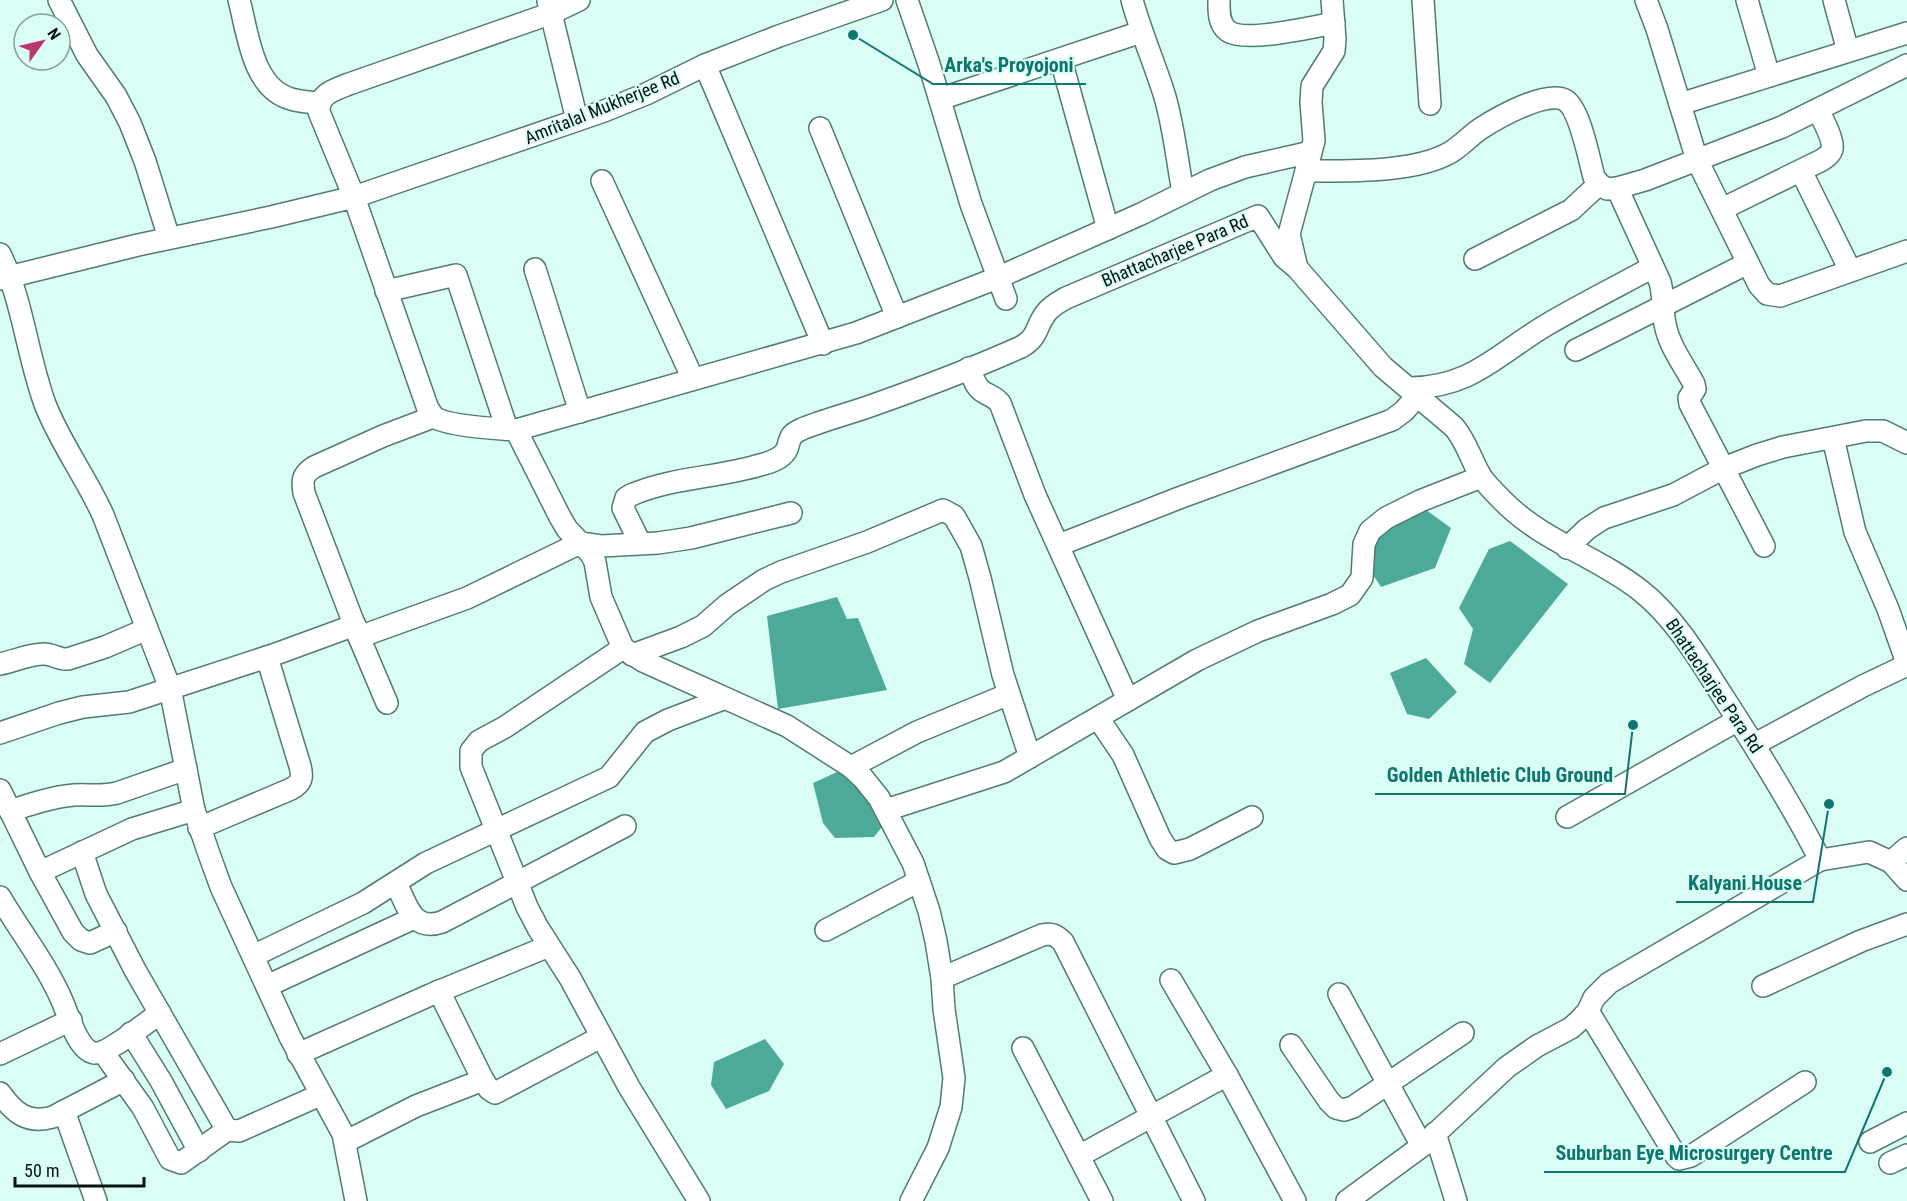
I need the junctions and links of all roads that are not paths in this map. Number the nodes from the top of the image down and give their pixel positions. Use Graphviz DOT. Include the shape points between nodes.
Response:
graph roads {
  1 [pos="239,0"];
  2 [pos="579,0"];
  3 [pos="882,0"];
  4 [pos="908,0"];
  5 [pos="1132,0"];
  6 [pos="1220,0"];
  7 [pos="1332,0"];
  8 [pos="1423,0"];
  9 [pos="1646,0"];
  10 [pos="1747,0"];
  11 [pos="1834,0"];
  12 [pos="63,2"];
  13 [pos="550,7"];
  14 [pos="839,7"];
  15 [pos="1334,23"];
  16 [pos="1141,32"];
  17 [pos="1907,33"];
  18 [pos="1848,51"];
  19 [pos="1061,60"];
  20 [pos="705,65"];
  21 [pos="1907,65"];
  22 [pos="1769,76"];
  23 [pos="940,99"];
  24 [pos="319,103"];
  25 [pos="1430,104"];
  26 [pos="1680,104"];
  27 [pos="1818,110"];
  28 [pos="577,120"];
  29 [pos="820,128"];
  30 [pos="1697,160"];
  31 [pos="1309,162"];
  32 [pos="1801,171"];
  33 [pos="602,181"];
  34 [pos="1608,186"];
  35 [pos="1183,192"];
  36 [pos="354,197"];
  37 [pos="1722,209"];
  38 [pos="1108,229"];
  39 [pos="169,238"];
  40 [pos="1907,251"];
  41 [pos="0,254"];
  42 [pos="1475,259"];
  43 [pos="1748,263"];
  44 [pos="1653,267"];
  45 [pos="1297,268"];
  46 [pos="535,269"];
  47 [pos="1850,270"];
  48 [pos="6,278"];
  49 [pos="997,278"];
  50 [pos="386,291"];
  51 [pos="1006,299"];
  52 [pos="1664,304"];
  53 [pos="897,317"];
  54 [pos="823,344"];
  55 [pos="1576,350"];
  56 [pos="969,368"];
  57 [pos="693,379"];
  58 [pos="1414,392"];
  59 [pos="580,412"];
  60 [pos="433,417"];
  61 [pos="512,430"];
  62 [pos="1833,438"];
  63 [pos="1907,443"];
  64 [pos="1724,468"];
  65 [pos="1481,477"];
  66 [pos="790,513"];
  67 [pos="580,543"];
  68 [pos="640,543"];
  69 [pos="1059,545"];
  70 [pos="1764,546"];
  71 [pos="1567,548"];
  72 [pos="147,629"];
  73 [pos="357,631"];
  74 [pos="628,651"];
  75 [pos="267,657"];
  76 [pos="0,664"];
  77 [pos="1907,664"];
  78 [pos="170,688"];
  79 [pos="1009,694"];
  80 [pos="723,699"];
  81 [pos="1128,700"];
  82 [pos="387,703"];
  83 [pos="1098,718"];
  84 [pos="1738,720"];
  85 [pos="0,733"];
  86 [pos="1755,744"];
  87 [pos="1030,757"];
  88 [pos="851,767"];
  89 [pos="186,769"];
  90 [pos="0,790"];
  91 [pos="886,810"];
  92 [pos="10,811"];
  93 [pos="1252,817"];
  94 [pos="1566,817"];
  95 [pos="196,819"];
  96 [pos="625,826"];
  97 [pos="496,830"];
  98 [pos="82,852"];
  99 [pos="1899,855"];
  100 [pos="1820,860"];
  101 [pos="40,872"];
  102 [pos="1907,880"];
  103 [pos="518,881"];
  104 [pos="919,881"];
  105 [pos="396,883"];
  106 [pos="0,897"];
  107 [pos="414,918"];
  108 [pos="1907,924"];
  109 [pos="826,930"];
  110 [pos="116,931"];
  111 [pos="549,946"];
  112 [pos="253,956"];
  113 [pos="942,978"];
  114 [pos="1171,980"];
  115 [pos="267,986"];
  116 [pos="1763,986"];
  117 [pos="439,991"];
  118 [pos="1339,994"];
  119 [pos="1588,1011"];
  120 [pos="160,1013"];
  121 [pos="71,1020"];
  122 [pos="131,1033"];
  123 [pos="1463,1033"];
  124 [pos="601,1037"];
  125 [pos="1291,1045"];
  126 [pos="1023,1048"];
  127 [pos="103,1052"];
  128 [pos="298,1053"];
  129 [pos="0,1054"];
  130 [pos="1227,1075"];
  131 [pos="124,1080"];
  132 [pos="483,1080"];
  133 [pos="1805,1082"];
  134 [pos="1388,1084"];
  135 [pos="0,1093"];
  136 [pos="320,1095"];
  137 [pos="64,1111"];
  138 [pos="1152,1117"];
  139 [pos="1907,1123"];
  140 [pos="227,1130"];
  141 [pos="1428,1140"];
  142 [pos="345,1142"];
  143 [pos="1870,1142"];
  144 [pos="199,1151"];
  145 [pos="1079,1156"];
  146 [pos="96,1201"];
  147 [pos="356,1201"];
  148 [pos="699,1201"];
  149 [pos="911,1201"];
  150 [pos="1102,1201"];
  151 [pos="1194,1201"];
  152 [pos="1294,1201"];
  153 [pos="1347,1201"];
  154 [pos="1456,1201"];
  1 -- 24 [label="street" via="255,58 269,86 290,99"];
  2 -- 13 [label="street"];
  3 -- 14 [label="street, Amritalal Mukherjee Rd"];
  4 -- 23 [label="street"];
  5 -- 16 [label="street"];
  6 -- 15 [label="street" via="1220,19 1230,33 1279,33"];
  7 -- 15 [label="street, Bhattacharjee Para Rd"];
  8 -- 25 [label="street"];
  9 -- 26 [label="street"];
  10 -- 22 [label="street"];
  11 -- 18 [label="street"];
  12 -- 39 [label="street" via="87,55 130,123"];
  13 -- 24 [label="street" via="329,92"];
  13 -- 28 [label="street"];
  14 -- 20 [label="street, Amritalal Mukherjee Rd"];
  15 -- 31 [label="street, Bhattacharjee Para Rd" via="1334,51 1312,86 1314,141"];
  16 -- 19 [label="street"];
  16 -- 35 [label="street" via="1169,113"];
  17 -- 18 [label="street"];
  18 -- 22 [label="street"];
  19 -- 23 [label="street"];
  19 -- 38 [label="street"];
  20 -- 28 [label="street, Amritalal Mukherjee Rd" via="646,94"];
  20 -- 54 [label="street"];
  21 -- 27 [label="street"];
  22 -- 26 [label="street"];
  23 -- 49 [label="street"];
  24 -- 36 [label="street" via="319,112"];
  26 -- 30 [label="street"];
  27 -- 30 [label="street"];
  27 -- 32 [label="street" via="1832,150"];
  28 -- 36 [label="street, Amritalal Mukherjee Rd"];
  29 -- 53 [label="street"];
  30 -- 34 [label="street"];
  30 -- 37 [label="street"];
  31 -- 34 [label="street" via="1360,170 1422,163 1450,152 1509,113 1556,98 1574,111 1594,177"];
  31 -- 35 [label="street" via="1245,167"];
  31 -- 45 [label="street, Bhattacharjee Para Rd" via="1289,234"];
  32 -- 37 [label="street"];
  32 -- 47 [label="street"];
  33 -- 57 [label="street"];
  34 -- 42 [label="street"];
  34 -- 44 [label="street"];
  35 -- 38 [label="street"];
  36 -- 39 [label="street, Amritalal Mukherjee Rd"];
  36 -- 50 [label="street"];
  37 -- 43 [label="street"];
  38 -- 49 [label="street"];
  39 -- 48 [label="street, Amritalal Mukherjee Rd"];
  40 -- 47 [label="street"];
  41 -- 48 [label="street"];
  43 -- 47 [label="street" via="1767,294 1780,296"];
  43 -- 52 [label="street"];
  44 -- 52 [label="street"];
  44 -- 58 [label="street" via="1547,325 1465,379"];
  45 -- 56 [label="street, Bhattacharjee Para Rd" via="1284,257 1258,216 1066,298 1045,315 1031,341"];
  45 -- 58 [label="street, Bhattacharjee Para Rd" via="1383,367"];
  46 -- 59 [label="street"];
  48 -- 72 [label="street" via="46,407 103,515"];
  49 -- 51 [label="street"];
  49 -- 53 [label="street"];
  50 -- 60 [label="street"];
  50 -- 61 [label="street" via="456,275"];
  52 -- 55 [label="street"];
  52 -- 64 [label="street" via="1671,343 1694,384 1690,404"];
  53 -- 54 [label="street"];
  54 -- 57 [label="street"];
  56 -- 68 [label="street" via="800,430 790,437 783,454 761,465 666,483 631,495 623,507"];
  56 -- 69 [label="street" via="982,391 1000,403"];
  57 -- 59 [label="street"];
  58 -- 65 [label="street, Bhattacharjee Para Rd" via="1462,436"];
  58 -- 69 [label="street" via="1404,411 1392,420"];
  59 -- 61 [label="street"];
  60 -- 61 [label="street"];
  60 -- 73 [label="street" via="304,474 304,493"];
  61 -- 67 [label="street" via="560,517"];
  62 -- 63 [label="street" via="1883,431"];
  62 -- 64 [label="street" via="1783,447"];
  62 -- 77 [label="street" via="1855,532"];
  64 -- 70 [label="street"];
  64 -- 71 [label="street" via="1673,495 1604,518"];
  65 -- 71 [label="street, Bhattacharjee Para Rd" via="1525,521"];
  65 -- 81 [label="street" via="1420,501 1370,531 1364,544 1362,578 1350,595 1258,631"];
  66 -- 68 [label="street" via="691,538"];
  67 -- 68 [label="street"];
  67 -- 73 [label="street" via="467,598"];
  67 -- 74 [label="street" via="597,566 601,597"];
  69 -- 81 [label="street"];
  71 -- 84 [label="street, Bhattacharjee Para Rd" via="1632,585 1670,620"];
  72 -- 76 [label="street" via="68,659 42,654"];
  72 -- 78 [label="street"];
  73 -- 75 [label="street"];
  73 -- 82 [label="street"];
  74 -- 79 [label="street" via="681,637 703,626 772,576 943,510 954,516 971,546"];
  74 -- 80 [label="street"];
  74 -- 97 [label="street" via="479,741 471,751 471,766"];
  75 -- 78 [label="street"];
  75 -- 95 [label="street" via="303,776 301,781 291,789"];
  77 -- 86 [label="street"];
  78 -- 85 [label="street" via="129,702 59,713"];
  78 -- 89 [label="street"];
  79 -- 87 [label="street"];
  79 -- 88 [label="street" via="917,732"];
  80 -- 88 [label="street" via="787,726"];
  80 -- 97 [label="street" via="656,725 645,732 609,777"];
  81 -- 83 [label="street"];
  83 -- 87 [label="street"];
  83 -- 93 [label="street" via="1123,755 1167,849 1174,853 1190,849"];
  84 -- 86 [label="street, Bhattacharjee Para Rd"];
  84 -- 94 [label="street"];
  86 -- 100 [label="street, Bhattacharjee Para Rd"];
  87 -- 91 [label="street" via="1004,772"];
  88 -- 91 [label="street"];
  89 -- 92 [label="street" via="105,796 61,796"];
  89 -- 95 [label="street"];
  90 -- 92 [label="street"];
  91 -- 104 [label="street"];
  92 -- 101 [label="street"];
  95 -- 98 [label="street" via="142,825"];
  95 -- 112 [label="street" via="221,887"];
  96 -- 103 [label="street"];
  97 -- 103 [label="street"];
  97 -- 105 [label="street" via="426,863"];
  98 -- 101 [label="street"];
  98 -- 110 [label="street" via="96,894"];
  99 -- 100 [label="street" via="1869,852"];
  99 -- 102 [label="street"];
  100 -- 119 [label="street" via="1609,983"];
  101 -- 110 [label="street" via="61,913 81,940 90,943"];
  103 -- 107 [label="street" via="430,926"];
  103 -- 111 [label="street" via="527,907"];
  104 -- 109 [label="street"];
  104 -- 113 [label="street" via="934,931"];
  105 -- 107 [label="street"];
  105 -- 112 [label="street"];
  106 -- 121 [label="street" via="44,964"];
  107 -- 115 [label="street"];
  108 -- 116 [label="street"];
  110 -- 120 [label="street"];
  111 -- 117 [label="street"];
  111 -- 124 [label="street"];
  112 -- 115 [label="street"];
  113 -- 138 [label="street" via="1042,934 1057,936"];
  113 -- 149 [label="street" via="954,1078 951,1107 938,1148"];
  114 -- 130 [label="street"];
  115 -- 128 [label="street"];
  117 -- 128 [label="street"];
  117 -- 132 [label="street"];
  118 -- 134 [label="street"];
  119 -- 133 [label="street" via="1679,1159 1691,1156"];
  119 -- 141 [label="street" via="1571,1028 1507,1067"];
  120 -- 122 [label="street"];
  120 -- 140 [label="street"];
  121 -- 127 [label="street" via="86,1048"];
  121 -- 129 [label="street"];
  122 -- 127 [label="street"];
  122 -- 144 [label="street"];
  123 -- 134 [label="street"];
  124 -- 132 [label="street" via="502,1091 495,1093"];
  124 -- 148 [label="street"];
  125 -- 134 [label="street" via="1336,1108 1353,1107"];
  126 -- 145 [label="street"];
  127 -- 131 [label="street"];
  128 -- 136 [label="street"];
  130 -- 138 [label="street"];
  130 -- 152 [label="street"];
  131 -- 137 [label="street"];
  131 -- 144 [label="street" via="170,1159 181,1163"];
  132 -- 142 [label="street" via="416,1106"];
  134 -- 141 [label="street"];
  135 -- 137 [label="street" via="15,1111 30,1119 41,1120"];
  136 -- 140 [label="street" via="239,1131"];
  136 -- 142 [label="street"];
  137 -- 146 [label="street"];
  138 -- 145 [label="street"];
  138 -- 151 [label="street"];
  139 -- 143 [label="street"];
  140 -- 144 [label="street"];
  141 -- 153 [label="street"];
  141 -- 154 [label="street"];
  142 -- 147 [label="street"];
  145 -- 150 [label="street"];
}
